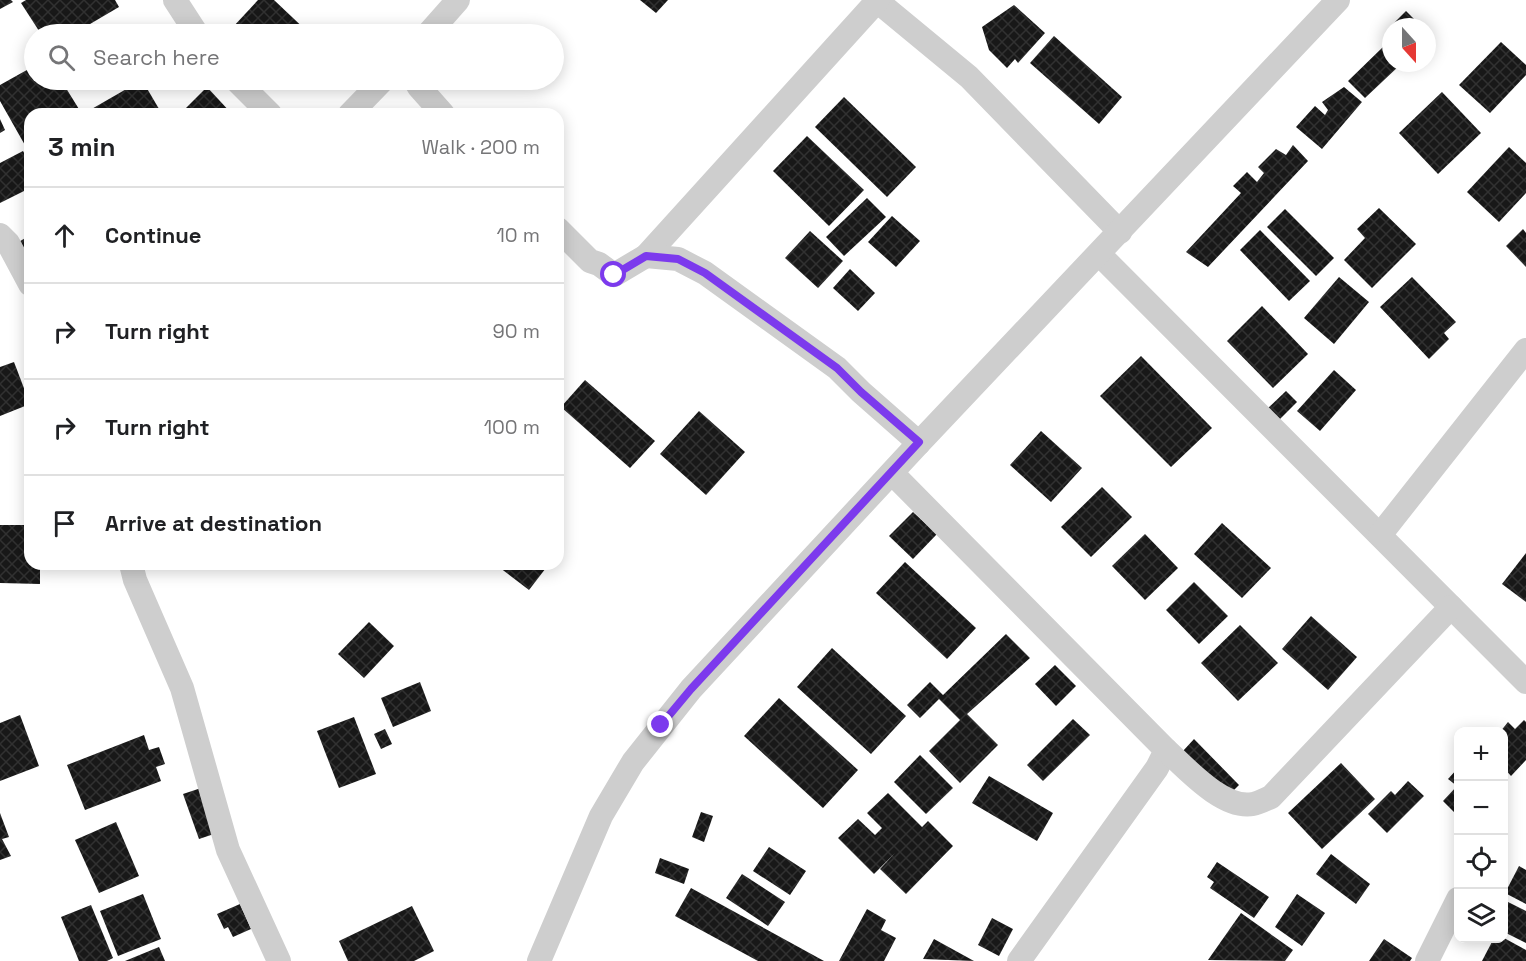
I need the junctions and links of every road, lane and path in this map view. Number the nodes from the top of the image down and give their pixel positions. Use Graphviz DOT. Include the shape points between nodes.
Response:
graph roads {
  1 [pos="176,0"];
  2 [pos="458,0"];
  3 [pos="877,0"];
  4 [pos="1338,0"];
  5 [pos="191,24"];
  6 [pos="437,24"];
  7 [pos="246,90"];
  8 [pos="373,90"];
  9 [pos="423,90"];
  10 [pos="264,108"];
  11 [pos="356,108"];
  12 [pos="438,108"];
  13 [pos="1120,232"];
  14 [pos="0,235"];
  15 [pos="564,235"];
  16 [pos="1099,254"];
  17 [pos="646,256"];
  18 [pos="24,273"];
  19 [pos="1526,350"];
  20 [pos="919,442"];
  21 [pos="892,473"];
  22 [pos="1380,535"];
  23 [pos="132,570"];
  24 [pos="1451,607"];
  25 [pos="1526,682"];
  26 [pos="1166,750"];
  27 [pos="1454,907"];
  28 [pos="534,959"];
  29 [pos="279,961"];
  30 [pos="1019,961"];
  31 [pos="1427,961"];
  1 -- 5 [label="street"];
  2 -- 6 [label="street"];
  3 -- 13 [label="street" via="969,77"];
  3 -- 17 [label="street"];
  4 -- 13 [label="street"];
  7 -- 10 [label="street"];
  8 -- 11 [label="street"];
  9 -- 12 [label="street"];
  13 -- 16 [label="street"];
  14 -- 18 [label="street"];
  15 -- 17 [label="street" via="590,261 614,275"];
  16 -- 20 [label="street"];
  16 -- 22 [label="street"];
  17 -- 20 [label="street" via="678,259 705,273 837,368"];
  19 -- 22 [label="street"];
  20 -- 21 [label="street"];
  21 -- 26 [label="street"];
  21 -- 28 [label="street" via="691,689 633,762 602,816"];
  22 -- 24 [label="street"];
  23 -- 29 [label="street" via="182,688 228,850"];
  24 -- 25 [label="street"];
  24 -- 26 [label="street" via="1271,797 1251,804 1233,801 1210,790"];
  26 -- 30 [label="street"];
  27 -- 31 [label="street"];
}
